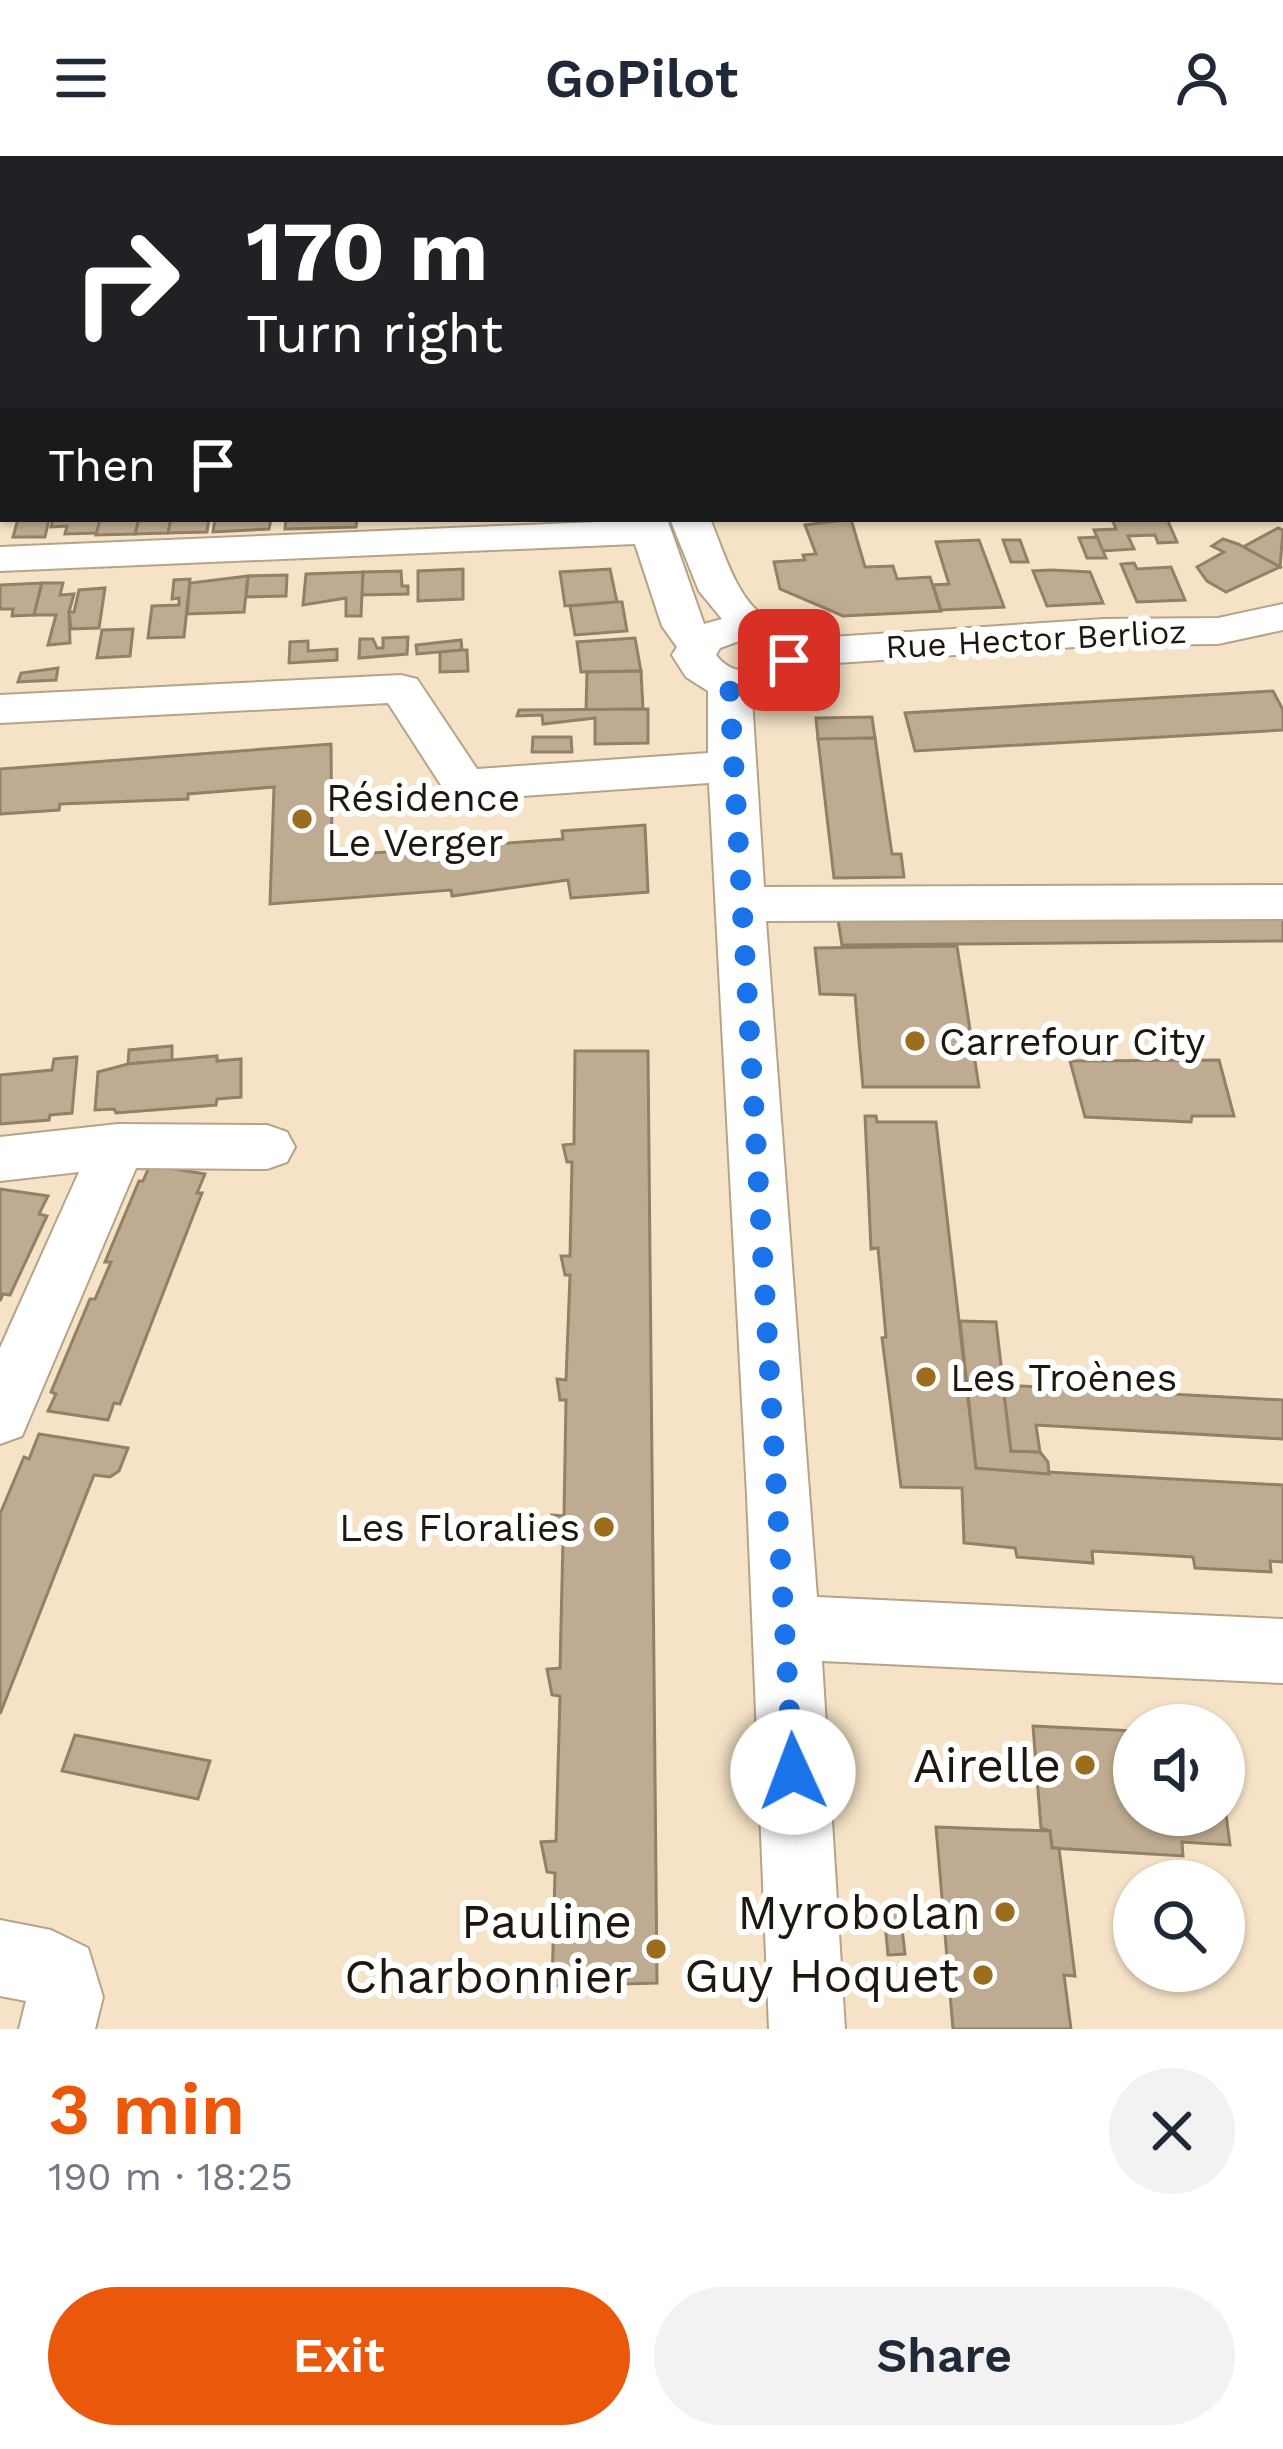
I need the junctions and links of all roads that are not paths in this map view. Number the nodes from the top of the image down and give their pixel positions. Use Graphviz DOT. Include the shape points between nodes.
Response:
graph roads {
  1 [pos="663,523"];
  2 [pos="0,559"];
  3 [pos="1283,617"];
  4 [pos="771,640"];
  5 [pos="714,664"];
  6 [pos="0,709"];
  7 [pos="732,766"];
  8 [pos="1283,902"];
  9 [pos="742,904"];
  10 [pos="118,1146"];
  11 [pos="267,1147"];
  12 [pos="0,1159"];
  13 [pos="0,1417"];
  14 [pos="787,1627"];
  15 [pos="1283,1651"];
  16 [pos="0,1958"];
  17 [pos="57,2029"];
  18 [pos="807,2029"];
  1 -- 2 [label="street"];
  1 -- 4 [label="street"];
  1 -- 5 [label="street" via="683,626"];
  3 -- 4 [label="street, Rue Hector Berlioz" via="1218,631"];
  4 -- 5 [label="street" via="786,667 773,678"];
  5 -- 7 [label="street"];
  6 -- 7 [label="street" via="401,689 464,785"];
  7 -- 9 [label="street"];
  8 -- 9 [label="street"];
  9 -- 14 [label="street"];
  10 -- 11 [label="street"];
  10 -- 12 [label="street"];
  10 -- 13 [label="street"];
  14 -- 15 [label="street"];
  14 -- 18 [label="street"];
  16 -- 17 [label="street" via="61,1976"];
}
